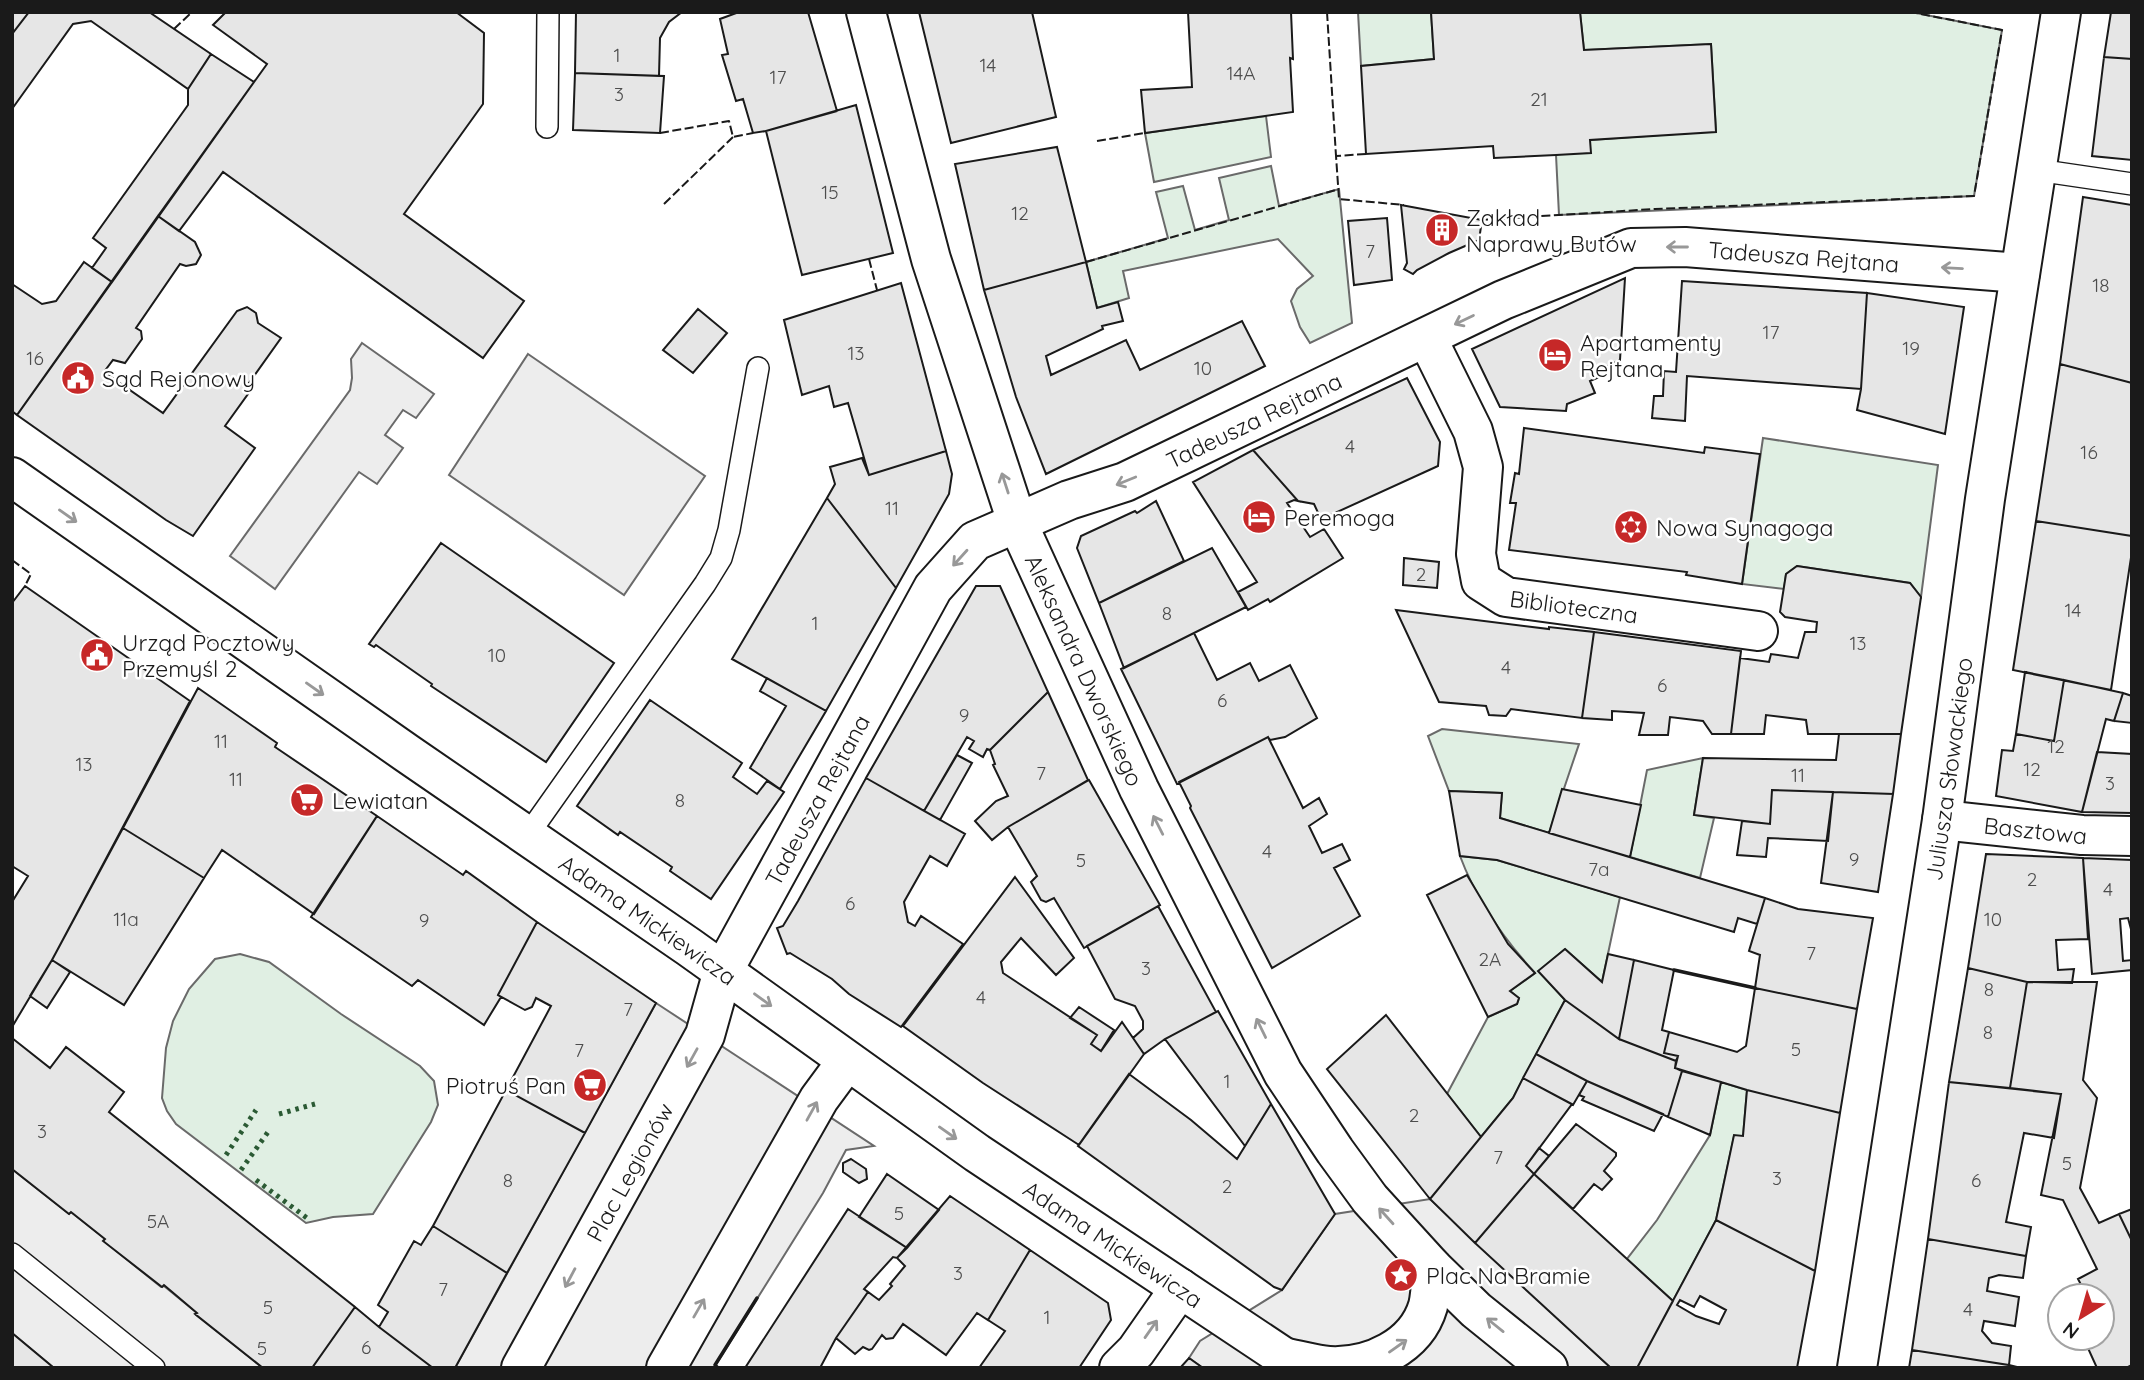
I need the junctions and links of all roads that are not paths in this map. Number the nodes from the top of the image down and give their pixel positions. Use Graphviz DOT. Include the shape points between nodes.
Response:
graph roads {
  1 [pos="548,12"];
  2 [pos="866,12"];
  3 [pos="2061,12"];
  4 [pos="547,127"];
  5 [pos="2037,170"];
  6 [pos="2132,184"];
  7 [pos="2021,273"];
  8 [pos="1427,338"];
  9 [pos="758,368"];
  10 [pos="12,477"];
  11 [pos="1017,522"];
  12 [pos="1758,631"];
  13 [pos="1942,820"];
  14 [pos="527,836"];
  15 [pos="2132,836"];
  16 [pos="723,971"];
  17 [pos="847,1061"];
  18 [pos="12,1254"];
  19 [pos="1432,1268"];
  20 [pos="1180,1288"];
  21 [pos="1293,1363"];
  22 [pos="154,1368"];
  23 [pos="521,1368"];
  24 [pos="666,1368"];
  25 [pos="1119,1368"];
  26 [pos="1548,1368"];
  27 [pos="1857,1368"];
  1 -- 4 [label="lane"];
  11 -- 2 [label="street, Aleksandra Dworskiego, one-way" via="931,259"];
  3 -- 5 [label="street, Juliusza Słowackiego"];
  5 -- 6 [label="lane"];
  5 -- 7 [label="street, Juliusza Słowackiego"];
  7 -- 8 [label="street, Tadeusza Rejtana, one-way" via="1685,247 1631,248 1503,300"];
  7 -- 13 [label="street, Juliusza Słowackiego"];
  8 -- 11 [label="street, Tadeusza Rejtana, one-way" via="1125,482"];
  8 -- 12 [label="street, Biblioteczna" via="1473,430 1483,467 1476,554 1481,581 1506,597"];
  9 -- 14 [label="lane" via="721,558"];
  10 -- 14 [label="street, Adama Mickiewicza, one-way"];
  11 -- 16 [label="street, Tadeusza Rejtana, one-way" via="975,541 933,588"];
  19 -- 11 [label="street, Aleksandra Dworskiego, one-way" via="1370,1199 1283,1073 1139,789"];
  13 -- 15 [label="street, Basztowa"];
  13 -- 27 [label="street, Juliusza Słowackiego"];
  14 -- 16 [label="street, Adama Mickiewicza"];
  16 -- 17 [label="street, Adama Mickiewicza, one-way"];
  16 -- 23 [label="street, Plac Legionów, one-way" via="708,1030"];
  17 -- 20 [label="street, Adama Mickiewicza, one-way"];
  24 -- 17 [label="street, one-way" via="819,1098"];
  18 -- 22 [label="lane"];
  21 -- 19 [label="street, one-way" via="1346,1365 1393,1351 1417,1332 1429,1305"];
  26 -- 19 [label="street, one-way"];
  20 -- 21 [label="street, Adama Mickiewicza"];
  25 -- 20 [label="street, one-way"];
}
